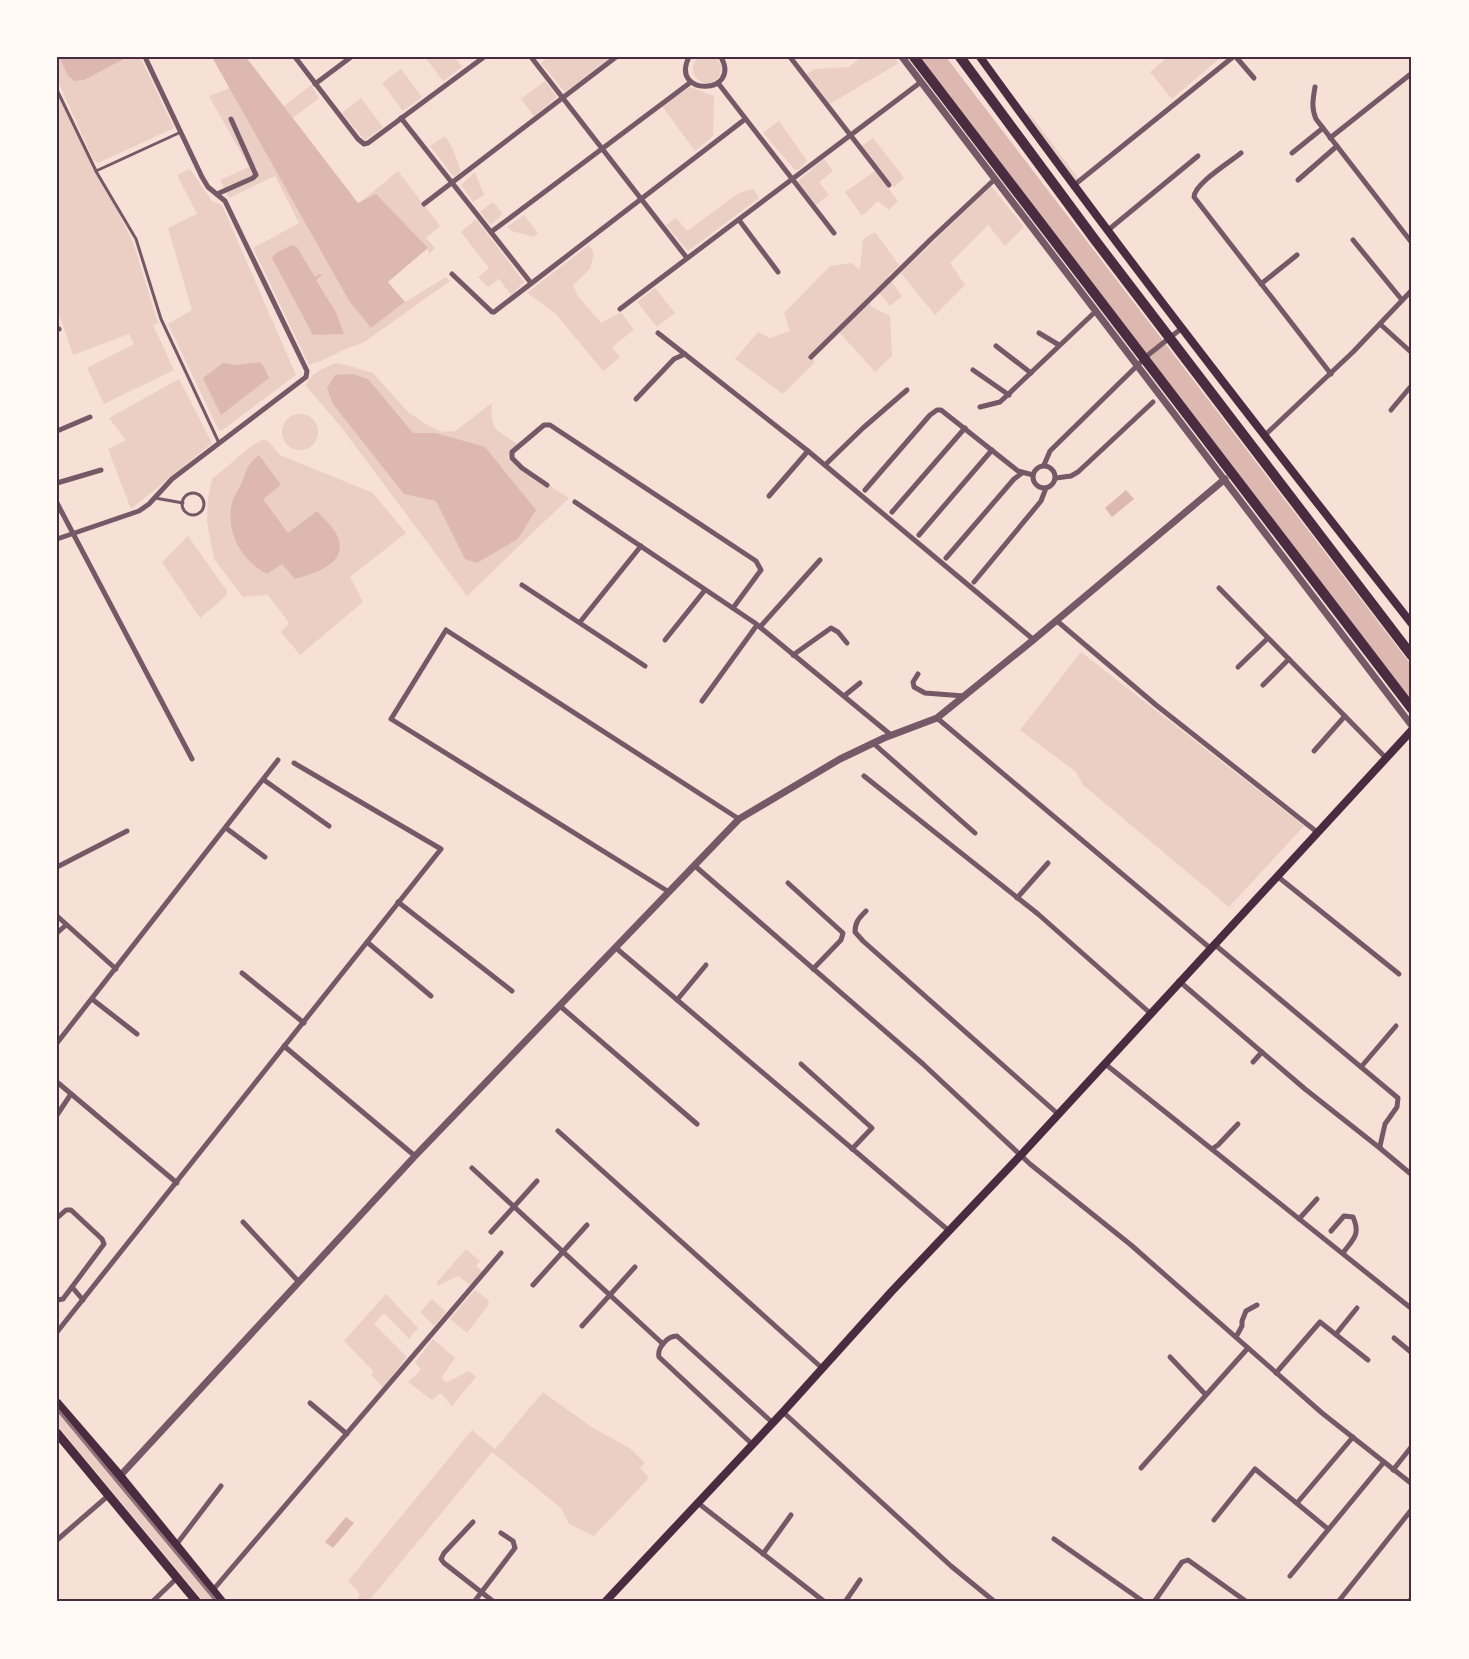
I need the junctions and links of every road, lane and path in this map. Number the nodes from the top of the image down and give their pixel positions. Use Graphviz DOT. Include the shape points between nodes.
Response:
graph roads {
  1 [pos="145,57"];
  2 [pos="295,57"];
  3 [pos="351,57"];
  4 [pos="484,57"];
  5 [pos="531,57"];
  6 [pos="616,57"];
  7 [pos="689,57"];
  8 [pos="721,57"];
  9 [pos="790,57"];
  10 [pos="902,57"];
  11 [pos="914,57"];
  12 [pos="960,57"];
  13 [pos="981,57"];
  14 [pos="1234,57"];
  15 [pos="1412,73"];
  16 [pos="1254,78"];
  17 [pos="691,81"];
  18 [pos="921,82"];
  19 [pos="718,83"];
  20 [pos="315,84"];
  21 [pos="1315,87"];
  22 [pos="57,90"];
  23 [pos="563,98"];
  24 [pos="401,118"];
  25 [pos="231,119"];
  26 [pos="744,120"];
  27 [pos="1323,128"];
  28 [pos="181,132"];
  29 [pos="850,135"];
  30 [pos="1330,138"];
  31 [pos="1337,146"];
  32 [pos="602,147"];
  33 [pos="1241,153"];
  34 [pos="1292,153"];
  35 [pos="1198,156"];
  36 [pos="96,171"];
  37 [pos="793,179"];
  38 [pos="995,179"];
  39 [pos="1298,180"];
  40 [pos="452,183"];
  41 [pos="889,184"];
  42 [pos="1073,186"];
  43 [pos="217,194"];
  44 [pos="642,199"];
  45 [pos="424,204"];
  46 [pos="739,220"];
  47 [pos="1107,231"];
  48 [pos="491,232"];
  49 [pos="834,233"];
  50 [pos="1353,240"];
  51 [pos="1412,243"];
  52 [pos="1297,255"];
  53 [pos="687,258"];
  54 [pos="778,272"];
  55 [pos="452,274"];
  56 [pos="531,283"];
  57 [pos="1261,284"];
  58 [pos="1412,290"];
  59 [pos="1402,300"];
  60 [pos="620,309"];
  61 [pos="1096,311"];
  62 [pos="1380,324"];
  63 [pos="1182,328"];
  64 [pos="658,333"];
  65 [pos="1038,333"];
  66 [pos="1059,345"];
  67 [pos="996,346"];
  68 [pos="1412,353"];
  69 [pos="685,354"];
  70 [pos="811,357"];
  71 [pos="1137,366"];
  72 [pos="974,370"];
  73 [pos="1031,373"];
  74 [pos="1331,374"];
  75 [pos="1412,386"];
  76 [pos="907,390"];
  77 [pos="1009,395"];
  78 [pos="636,399"];
  79 [pos="1153,402"];
  80 [pos="980,407"];
  81 [pos="1391,410"];
  82 [pos="90,417"];
  83 [pos="965,428"];
  84 [pos="57,431"];
  85 [pos="1264,436"];
  86 [pos="219,443"];
  87 [pos="992,450"];
  88 [pos="808,451"];
  89 [pos="825,465"];
  90 [pos="1044,465"];
  91 [pos="101,470"];
  92 [pos="1022,473"];
  93 [pos="1033,475"];
  94 [pos="1056,478"];
  95 [pos="1225,479"];
  96 [pos="57,483"];
  97 [pos="547,485"];
  98 [pos="1046,488"];
  99 [pos="865,490"];
  100 [pos="769,496"];
  101 [pos="154,498"];
  102 [pos="575,502"];
  103 [pos="57,503"];
  104 [pos="183,503"];
  105 [pos="892,512"];
  106 [pos="73,534"];
  107 [pos="919,535"];
  108 [pos="57,539"];
  109 [pos="641,546"];
  110 [pos="946,558"];
  111 [pos="820,560"];
  112 [pos="974,582"];
  113 [pos="522,585"];
  114 [pos="1219,588"];
  115 [pos="705,590"];
  116 [pos="733,608"];
  117 [pos="1057,621"];
  118 [pos="580,622"];
  119 [pos="1412,624"];
  120 [pos="759,626"];
  121 [pos="1268,638"];
  122 [pos="665,640"];
  123 [pos="1034,640"];
  124 [pos="847,643"];
  125 [pos="793,655"];
  126 [pos="1412,656"];
  127 [pos="1289,659"];
  128 [pos="645,666"];
  129 [pos="1238,667"];
  130 [pos="918,674"];
  131 [pos="860,683"];
  132 [pos="1263,685"];
  133 [pos="844,696"];
  134 [pos="964,696"];
  135 [pos="702,701"];
  136 [pos="1412,709"];
  137 [pos="1345,716"];
  138 [pos="937,718"];
  139 [pos="1412,728"];
  140 [pos="891,735"];
  141 [pos="873,743"];
  142 [pos="1314,751"];
  143 [pos="1385,757"];
  144 [pos="192,759"];
  145 [pos="278,760"];
  146 [pos="294,763"];
  147 [pos="864,776"];
  148 [pos="264,780"];
  149 [pos="739,819"];
  150 [pos="329,826"];
  151 [pos="226,828"];
  152 [pos="127,831"];
  153 [pos="1317,832"];
  154 [pos="975,833"];
  155 [pos="265,857"];
  156 [pos="1048,863"];
  157 [pos="695,866"];
  158 [pos="57,867"];
  159 [pos="1277,876"];
  160 [pos="788,883"];
  161 [pos="669,892"];
  162 [pos="1017,898"];
  163 [pos="398,903"];
  164 [pos="866,911"];
  165 [pos="57,916"];
  166 [pos="66,925"];
  167 [pos="57,933"];
  168 [pos="367,942"];
  169 [pos="1212,946"];
  170 [pos="616,948"];
  171 [pos="706,965"];
  172 [pos="116,969"];
  173 [pos="813,969"];
  174 [pos="242,973"];
  175 [pos="1399,974"];
  176 [pos="1179,981"];
  177 [pos="512,991"];
  178 [pos="431,996"];
  179 [pos="92,999"];
  180 [pos="677,1000"];
  181 [pos="560,1006"];
  182 [pos="1150,1013"];
  183 [pos="304,1023"];
  184 [pos="1396,1026"];
  185 [pos="137,1034"];
  186 [pos="57,1043"];
  187 [pos="284,1046"];
  188 [pos="1262,1052"];
  189 [pos="1253,1062"];
  190 [pos="1104,1063"];
  191 [pos="801,1064"];
  192 [pos="1361,1067"];
  193 [pos="57,1082"];
  194 [pos="72,1094"];
  195 [pos="1058,1114"];
  196 [pos="57,1115"];
  197 [pos="697,1124"];
  198 [pos="1238,1124"];
  199 [pos="558,1131"];
  200 [pos="852,1149"];
  201 [pos="1212,1149"];
  202 [pos="1381,1149"];
  203 [pos="1021,1155"];
  204 [pos="415,1156"];
  205 [pos="471,1168"];
  206 [pos="1412,1175"];
  207 [pos="537,1181"];
  208 [pos="177,1182"];
  209 [pos="1317,1199"];
  210 [pos="514,1207"];
  211 [pos="57,1218"];
  212 [pos="1299,1219"];
  213 [pos="243,1222"];
  214 [pos="587,1225"];
  215 [pos="948,1230"];
  216 [pos="1331,1231"];
  217 [pos="491,1232"];
  218 [pos="563,1252"];
  219 [pos="1342,1253"];
  220 [pos="501,1254"];
  221 [pos="635,1267"];
  222 [pos="298,1281"];
  223 [pos="533,1285"];
  224 [pos="72,1287"];
  225 [pos="610,1294"];
  226 [pos="57,1300"];
  227 [pos="83,1300"];
  228 [pos="1257,1305"];
  229 [pos="1357,1308"];
  230 [pos="1412,1309"];
  231 [pos="582,1326"];
  232 [pos="57,1332"];
  233 [pos="1336,1334"];
  234 [pos="1236,1337"];
  235 [pos="1394,1338"];
  236 [pos="663,1344"];
  237 [pos="1248,1348"];
  238 [pos="1412,1353"];
  239 [pos="1170,1357"];
  240 [pos="1368,1360"];
  241 [pos="822,1368"];
  242 [pos="1276,1373"];
  243 [pos="1206,1395"];
  244 [pos="57,1403"];
  245 [pos="310,1403"];
  246 [pos="783,1413"];
  247 [pos="773,1423"];
  248 [pos="57,1433"];
  249 [pos="347,1434"];
  250 [pos="1353,1437"];
  251 [pos="752,1444"];
  252 [pos="1412,1446"];
  253 [pos="1384,1462"];
  254 [pos="1140,1468"];
  255 [pos="1393,1470"];
  256 [pos="120,1476"];
  257 [pos="1412,1484"];
  258 [pos="221,1486"];
  259 [pos="109,1495"];
  260 [pos="698,1503"];
  261 [pos="1297,1503"];
  262 [pos="1412,1509"];
  263 [pos="792,1515"];
  264 [pos="1214,1520"];
  265 [pos="473,1522"];
  266 [pos="1328,1529"];
  267 [pos="501,1533"];
  268 [pos="1054,1539"];
  269 [pos="57,1540"];
  270 [pos="176,1545"];
  271 [pos="763,1554"];
  272 [pos="1290,1576"];
  273 [pos="177,1578"];
  274 [pos="860,1580"];
  275 [pos="213,1590"];
  276 [pos="482,1593"];
  277 [pos="1412,1598"];
  278 [pos="153,1602"];
  279 [pos="197,1602"];
  280 [pos="222,1602"];
  281 [pos="474,1602"];
  282 [pos="494,1602"];
  283 [pos="605,1602"];
  284 [pos="825,1602"];
  285 [pos="845,1602"];
  286 [pos="995,1602"];
  287 [pos="1144,1602"];
  288 [pos="1154,1602"];
  289 [pos="1247,1602"];
  290 [pos="1339,1602"];
  291 [pos="1409,1602"];
  1 -- 28 [label="street"];
  2 -- 20 [label="street"];
  3 -- 20 [label="street"];
  4 -- 24 [label="street"];
  5 -- 23 [label="street"];
  6 -- 23 [label="street"];
  7 -- 17 [label="street" via="686,71"];
  8 -- 19 [label="street" via="724,73"];
  9 -- 29 [label="street"];
  10 -- 18 [label="street"];
  11 -- 136 [label="highway"];
  12 -- 126 [label="highway"];
  13 -- 42 [label="main road"];
  14 -- 16 [label="street"];
  14 -- 42 [label="street"];
  15 -- 30 [label="street"];
  17 -- 19 [label="street" via="701,87"];
  17 -- 32 [label="street"];
  18 -- 29 [label="street"];
  18 -- 38 [label="street"];
  19 -- 26 [label="street"];
  20 -- 24 [label="street" via="364,144"];
  21 -- 27 [label="street" via="1313,113"];
  22 -- 36 [label="lane"];
  23 -- 32 [label="street"];
  23 -- 40 [label="street"];
  24 -- 40 [label="street"];
  25 -- 43 [label="street" via="256,175"];
  26 -- 37 [label="street"];
  26 -- 44 [label="street"];
  27 -- 30 [label="street"];
  27 -- 34 [label="street"];
  28 -- 36 [label="lane"];
  28 -- 43 [label="street" via="202,177"];
  29 -- 37 [label="street"];
  29 -- 41 [label="street"];
  30 -- 31 [label="street"];
  31 -- 39 [label="street"];
  31 -- 51 [label="street"];
  32 -- 44 [label="street"];
  32 -- 48 [label="street"];
  33 -- 57 [label="street" via="1196,189 1194,197"];
  35 -- 47 [label="street"];
  36 -- 86 [label="lane" via="136,239 162,319"];
  37 -- 46 [label="street"];
  37 -- 49 [label="street"];
  38 -- 61 [label="street"];
  38 -- 70 [label="street"];
  40 -- 45 [label="street"];
  40 -- 48 [label="street"];
  42 -- 47 [label="main road"];
  43 -- 86 [label="street" via="226,205 307,371 306,376"];
  44 -- 53 [label="street"];
  44 -- 56 [label="street"];
  46 -- 53 [label="street"];
  46 -- 54 [label="street"];
  47 -- 63 [label="main road"];
  48 -- 56 [label="street"];
  50 -- 59 [label="street"];
  52 -- 57 [label="street"];
  53 -- 60 [label="street"];
  55 -- 56 [label="street" via="492,312"];
  57 -- 74 [label="street"];
  58 -- 59 [label="street"];
  59 -- 62 [label="street"];
  61 -- 66 [label="street"];
  61 -- 71 [label="street"];
  62 -- 68 [label="street"];
  62 -- 74 [label="street"];
  63 -- 71 [label="street"];
  63 -- 85 [label="main road"];
  64 -- 69 [label="street"];
  65 -- 66 [label="street"];
  66 -- 73 [label="street"];
  67 -- 73 [label="street"];
  69 -- 78 [label="street" via="674,359"];
  69 -- 88 [label="street"];
  71 -- 90 [label="street" via="1050,451"];
  71 -- 95 [label="street"];
  72 -- 77 [label="street"];
  73 -- 77 [label="street"];
  74 -- 85 [label="street"];
  75 -- 81 [label="street"];
  76 -- 89 [label="street"];
  77 -- 80 [label="street" via="1000,402"];
  79 -- 94 [label="street" via="1078,472"];
  82 -- 84 [label="street"];
  83 -- 87 [label="street"];
  83 -- 99 [label="street" via="946,412 937,410"];
  83 -- 105 [label="street"];
  85 -- 119 [label="main road"];
  86 -- 101 [label="street"];
  87 -- 92 [label="street"];
  87 -- 107 [label="street"];
  88 -- 89 [label="street"];
  88 -- 100 [label="street"];
  89 -- 123 [label="street"];
  90 -- 93 [label="street"];
  90 -- 94 [label="street" via="1053,468"];
  91 -- 96 [label="street"];
  92 -- 93 [label="street"];
  92 -- 110 [label="street"];
  93 -- 98 [label="street" via="1036,484"];
  94 -- 98 [label="street"];
  95 -- 117 [label="street"];
  95 -- 139 [label="street"];
  97 -- 116 [label="street" via="512,458 512,452 544,425 550,425 756,561 761,570"];
  98 -- 112 [label="street" via="1041,501"];
  101 -- 104 [label="lane"];
  101 -- 106 [label="street" via="139,511"];
  102 -- 109 [label="street"];
  103 -- 106 [label="street"];
  104 -- 104 [label="lane" via="187,495 194,494 201,496 204,506 198,514 191,515"];
  106 -- 108 [label="street"];
  106 -- 144 [label="street"];
  109 -- 115 [label="street"];
  109 -- 118 [label="street"];
  111 -- 120 [label="street"];
  113 -- 118 [label="street"];
  114 -- 121 [label="street"];
  115 -- 116 [label="street"];
  115 -- 122 [label="street"];
  116 -- 120 [label="street"];
  117 -- 123 [label="street"];
  117 -- 153 [label="street"];
  118 -- 128 [label="street"];
  120 -- 125 [label="street"];
  120 -- 135 [label="street"];
  121 -- 127 [label="street"];
  121 -- 129 [label="street"];
  123 -- 134 [label="street"];
  124 -- 125 [label="street" via="831,628"];
  125 -- 133 [label="street"];
  127 -- 132 [label="street"];
  127 -- 137 [label="street"];
  130 -- 134 [label="street" via="913,682 921,692"];
  131 -- 133 [label="street"];
  133 -- 140 [label="street"];
  134 -- 138 [label="street"];
  137 -- 142 [label="street"];
  137 -- 143 [label="street"];
  138 -- 140 [label="street"];
  138 -- 169 [label="street"];
  139 -- 143 [label="main road"];
  140 -- 141 [label="street"];
  141 -- 149 [label="street"];
  141 -- 154 [label="street"];
  143 -- 153 [label="main road"];
  145 -- 148 [label="street"];
  146 -- 163 [label="street" via="441,849"];
  147 -- 162 [label="street"];
  148 -- 150 [label="street"];
  148 -- 151 [label="street"];
  149 -- 157 [label="street"];
  149 -- 161 [label="street" via="446,630 391,718"];
  151 -- 155 [label="street"];
  151 -- 172 [label="street"];
  152 -- 158 [label="street"];
  153 -- 159 [label="main road"];
  156 -- 162 [label="street"];
  157 -- 161 [label="street"];
  157 -- 173 [label="street"];
  159 -- 169 [label="main road"];
  159 -- 175 [label="street"];
  160 -- 173 [label="street" via="843,933"];
  161 -- 170 [label="street"];
  162 -- 182 [label="street"];
  163 -- 168 [label="street"];
  163 -- 177 [label="street"];
  164 -- 195 [label="street" via="856,921 855,932 859,937"];
  165 -- 166 [label="street"];
  166 -- 167 [label="street"];
  166 -- 172 [label="street"];
  168 -- 178 [label="street"];
  168 -- 183 [label="street"];
  169 -- 176 [label="main road"];
  169 -- 192 [label="street"];
  170 -- 180 [label="street"];
  170 -- 181 [label="street"];
  171 -- 180 [label="street"];
  172 -- 179 [label="street"];
  173 -- 203 [label="street"];
  174 -- 183 [label="street"];
  176 -- 182 [label="main road"];
  176 -- 188 [label="street"];
  179 -- 185 [label="street"];
  179 -- 186 [label="street"];
  180 -- 200 [label="street"];
  181 -- 197 [label="street"];
  181 -- 204 [label="street"];
  182 -- 190 [label="main road"];
  183 -- 187 [label="street"];
  184 -- 192 [label="street"];
  187 -- 204 [label="street"];
  187 -- 208 [label="street"];
  188 -- 189 [label="street"];
  188 -- 202 [label="street"];
  190 -- 195 [label="main road"];
  190 -- 201 [label="street"];
  191 -- 200 [label="street" via="872,1128"];
  192 -- 202 [label="street" via="1398,1098 1398,1107 1385,1125"];
  193 -- 194 [label="street"];
  194 -- 196 [label="street"];
  194 -- 208 [label="street"];
  195 -- 203 [label="main road"];
  198 -- 201 [label="street"];
  199 -- 241 [label="street"];
  200 -- 215 [label="street"];
  201 -- 212 [label="street"];
  202 -- 206 [label="street"];
  203 -- 215 [label="main road"];
  203 -- 234 [label="street"];
  204 -- 222 [label="street"];
  205 -- 210 [label="street"];
  207 -- 210 [label="street"];
  208 -- 227 [label="street"];
  209 -- 212 [label="street"];
  210 -- 217 [label="street"];
  210 -- 218 [label="street"];
  211 -- 224 [label="street" via="71,1210 104,1244"];
  212 -- 219 [label="street"];
  213 -- 222 [label="street"];
  214 -- 218 [label="street"];
  215 -- 241 [label="main road"];
  216 -- 219 [label="street" via="1344,1216 1353,1217 1357,1233"];
  218 -- 223 [label="street"];
  218 -- 225 [label="street"];
  219 -- 230 [label="street"];
  220 -- 249 [label="street"];
  221 -- 225 [label="street"];
  222 -- 256 [label="street"];
  224 -- 226 [label="street" via="63,1299"];
  224 -- 227 [label="street"];
  225 -- 231 [label="street"];
  225 -- 236 [label="street"];
  227 -- 232 [label="street"];
  228 -- 234 [label="street" via="1246,1311"];
  229 -- 233 [label="street"];
  233 -- 240 [label="street"];
  233 -- 242 [label="street" via="1320,1322"];
  234 -- 237 [label="street"];
  235 -- 238 [label="street"];
  236 -- 247 [label="street" via="676,1336"];
  236 -- 251 [label="street" via="659,1357"];
  237 -- 242 [label="street"];
  237 -- 243 [label="street"];
  239 -- 243 [label="street"];
  241 -- 246 [label="main road"];
  242 -- 250 [label="street"];
  243 -- 254 [label="street"];
  244 -- 256 [label="main road"];
  245 -- 249 [label="street"];
  246 -- 247 [label="main road"];
  246 -- 286 [label="street"];
  247 -- 251 [label="main road"];
  248 -- 259 [label="main road"];
  249 -- 275 [label="street"];
  250 -- 253 [label="street"];
  250 -- 261 [label="street"];
  251 -- 260 [label="main road"];
  252 -- 255 [label="street"];
  253 -- 255 [label="street"];
  253 -- 266 [label="street"];
  255 -- 257 [label="street"];
  256 -- 270 [label="main road"];
  258 -- 270 [label="street"];
  259 -- 269 [label="street"];
  259 -- 273 [label="main road"];
  260 -- 271 [label="street"];
  260 -- 283 [label="main road"];
  261 -- 264 [label="street" via="1255,1469"];
  261 -- 266 [label="street"];
  262 -- 290 [label="street"];
  263 -- 271 [label="street"];
  265 -- 276 [label="street" via="441,1559"];
  266 -- 272 [label="street"];
  267 -- 276 [label="street" via="513,1541 515,1548"];
  268 -- 287 [label="street"];
  270 -- 275 [label="main road"];
  271 -- 284 [label="street"];
  273 -- 278 [label="street"];
  273 -- 279 [label="main road"];
  274 -- 285 [label="street"];
  275 -- 280 [label="main road"];
  276 -- 281 [label="street"];
  276 -- 282 [label="street"];
  277 -- 291 [label="street"];
  288 -- 289 [label="street" via="1182,1562 1188,1560"];
}
